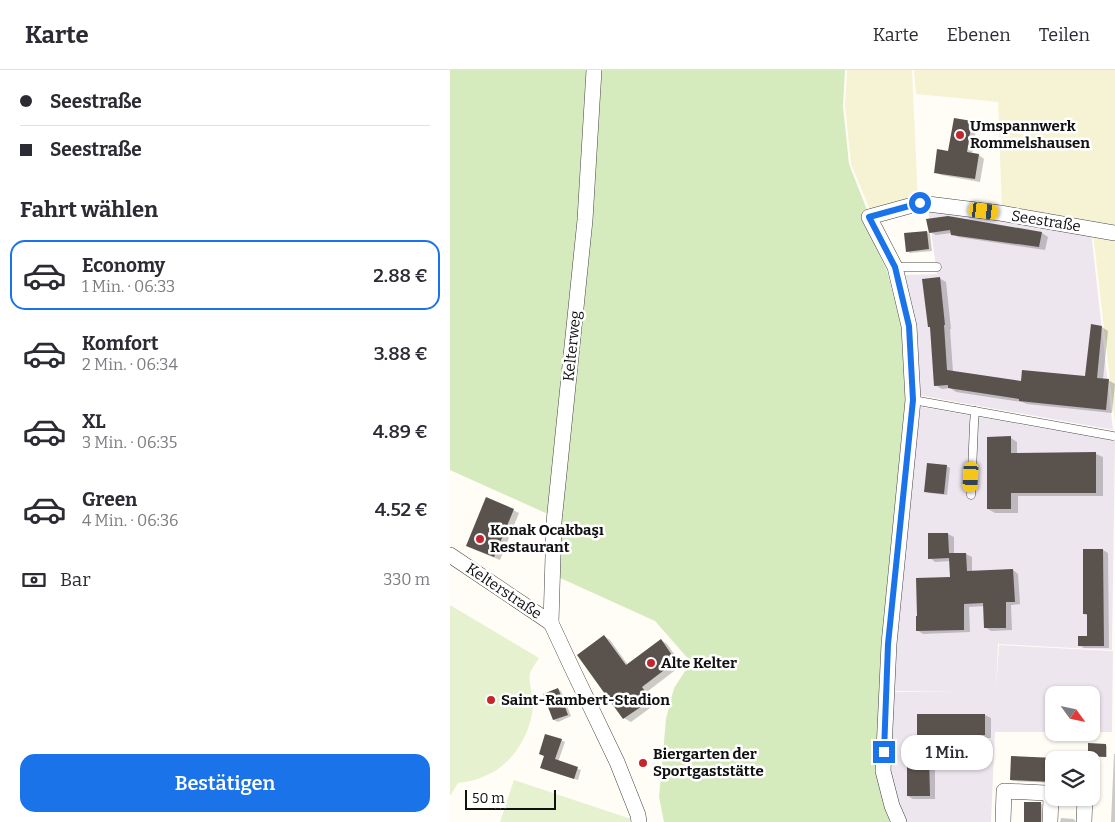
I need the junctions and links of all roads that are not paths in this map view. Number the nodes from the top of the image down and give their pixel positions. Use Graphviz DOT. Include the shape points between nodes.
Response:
graph roads {
  1 [pos="594,70"];
  2 [pos="1115,232"];
  3 [pos="895,267"];
  4 [pos="936,267"];
  5 [pos="913,400"];
  6 [pos="975,411"];
  7 [pos="1113,436"];
  8 [pos="970,495"];
  9 [pos="450,555"];
  10 [pos="552,623"];
  11 [pos="1045,793"];
  12 [pos="1051,806"];
  13 [pos="1085,806"];
  14 [pos="639,822"];
  15 [pos="899,822"];
  16 [pos="1003,822"];
  17 [pos="1050,822"];
  18 [pos="1084,822"];
  1 -- 10 [label="street, Kelterweg" via="585,220 554,522"];
  2 -- 3 [label="street, Seestraße" via="920,203 869,217"];
  3 -- 4 [label="lane"];
  3 -- 5 [label="street, Seestraße" via="909,326"];
  5 -- 6 [label="lane"];
  5 -- 15 [label="street, Seestraße" via="888,654 883,770"];
  6 -- 7 [label="lane"];
  6 -- 8 [label="lane"];
  9 -- 10 [label="street, Kelterstraße"];
  10 -- 14 [label="street, Kelterstraße" via="617,762"];
  11 -- 16 [label="street" via="1004,791"];
  12 -- 17 [label="street"];
  13 -- 18 [label="street"];
}
